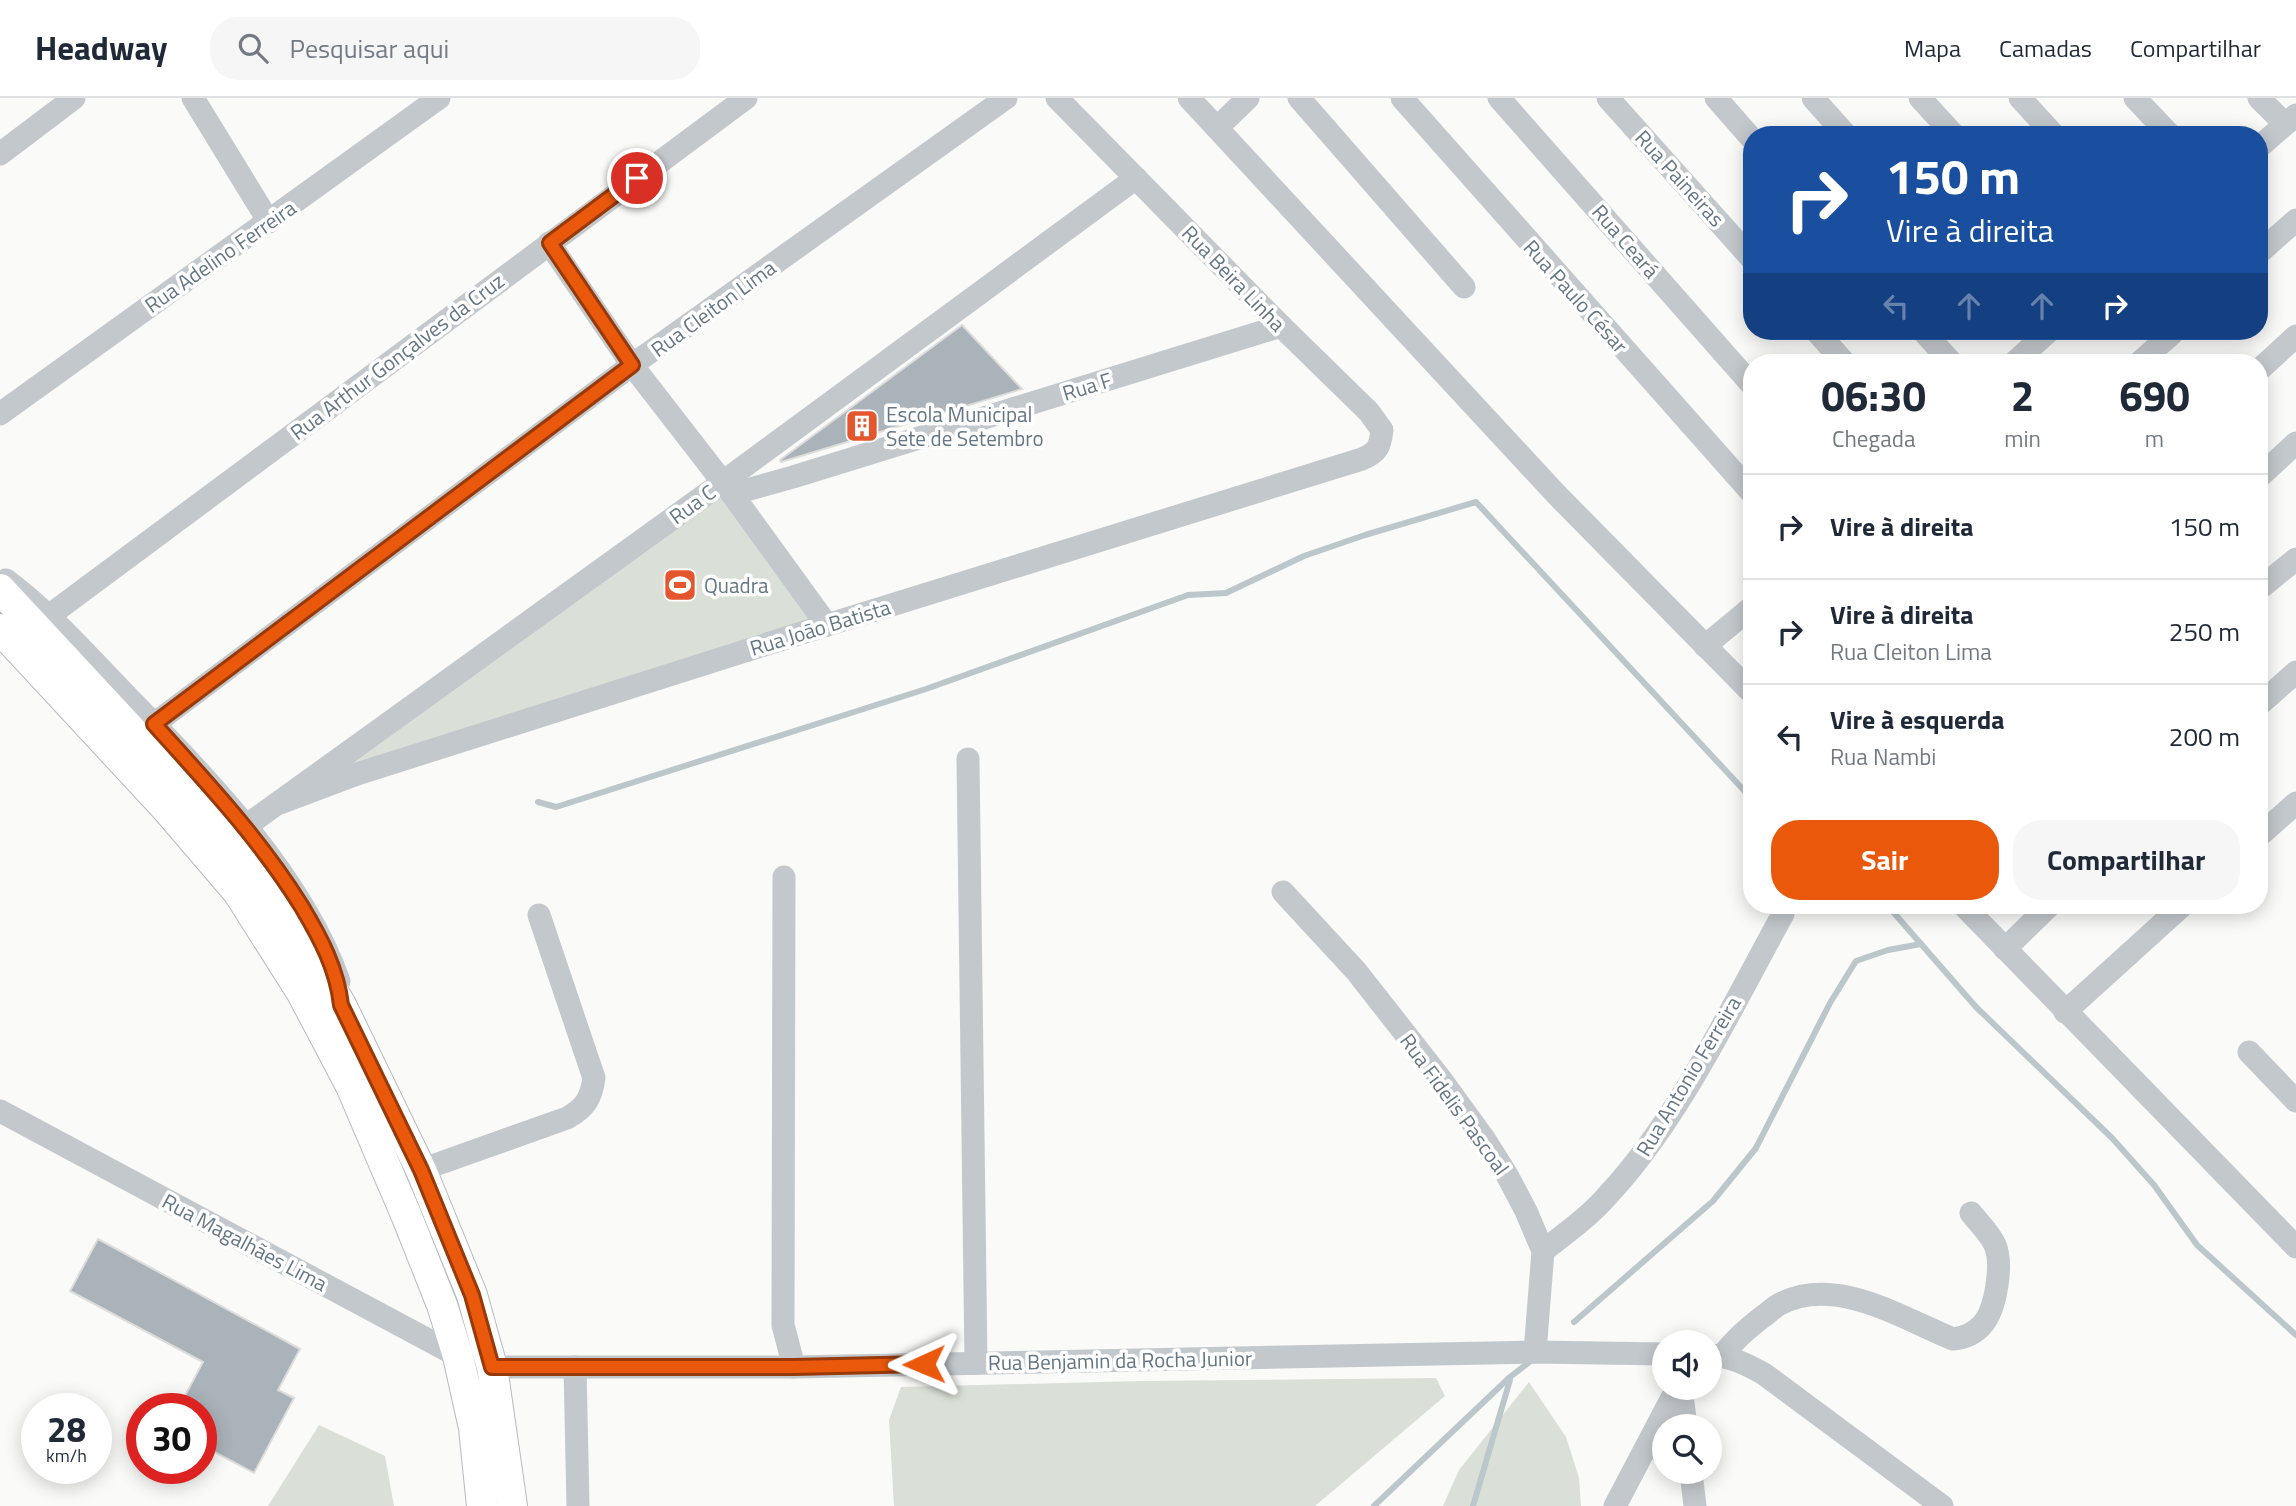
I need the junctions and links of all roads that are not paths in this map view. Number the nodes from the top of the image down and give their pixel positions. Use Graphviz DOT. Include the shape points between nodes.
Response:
graph roads {
  1 [pos="74,98"];
  2 [pos="193,98"];
  3 [pos="439,98"];
  4 [pos="746,98"];
  5 [pos="1006,98"];
  6 [pos="1057,98"];
  7 [pos="1189,98"];
  8 [pos="1248,98"];
  9 [pos="1299,98"];
  10 [pos="1402,98"];
  11 [pos="1499,98"];
  12 [pos="1608,98"];
  13 [pos="1716,98"];
  14 [pos="1813,98"];
  15 [pos="1920,98"];
  16 [pos="2020,98"];
  17 [pos="2135,98"];
  18 [pos="2259,98"];
  19 [pos="2291,120"];
  20 [pos="1838,126"];
  21 [pos="1946,126"];
  22 [pos="2046,126"];
  23 [pos="2161,126"];
  24 [pos="1217,128"];
  25 [pos="1743,129"];
  26 [pos="2268,139"];
  27 [pos="0,154"];
  28 [pos="1136,178"];
  29 [pos="2296,220"];
  30 [pos="269,222"];
  31 [pos="550,243"];
  32 [pos="2268,245"];
  33 [pos="1743,249"];
  34 [pos="1464,288"];
  35 [pos="1281,326"];
  36 [pos="2296,337"];
  37 [pos="1824,340"];
  38 [pos="1931,340"];
  39 [pos="2165,340"];
  40 [pos="1837,354"];
  41 [pos="1944,354"];
  42 [pos="2149,354"];
  43 [pos="2268,362"];
  44 [pos="632,365"];
  45 [pos="1743,375"];
  46 [pos="0,414"];
  47 [pos="2296,443"];
  48 [pos="1362,459"];
  49 [pos="2268,469"];
  50 [pos="1743,483"];
  51 [pos="728,488"];
  52 [pos="2296,559"];
  53 [pos="0,576"];
  54 [pos="2268,582"];
  55 [pos="0,589"];
  56 [pos="1743,614"];
  57 [pos="50,615"];
  58 [pos="827,625"];
  59 [pos="0,629"];
  60 [pos="1705,646"];
  61 [pos="2296,672"];
  62 [pos="1743,684"];
  63 [pos="2268,697"];
  64 [pos="154,724"];
  65 [pos="968,759"];
  66 [pos="280,803"];
  67 [pos="2296,803"];
  68 [pos="246,826"];
  69 [pos="2268,828"];
  70 [pos="784,877"];
  71 [pos="1283,892"];
  72 [pos="1783,914"];
  73 [pos="1972,914"];
  74 [pos="2041,914"];
  75 [pos="2173,914"];
  76 [pos="539,915"];
  77 [pos="2005,949"];
  78 [pos="341,1005"];
  79 [pos="2065,1012"];
  80 [pos="2249,1052"];
  81 [pos="2296,1101"];
  82 [pos="0,1111"];
  83 [pos="421,1170"];
  84 [pos="1971,1213"];
  85 [pos="2296,1247"];
  86 [pos="1543,1251"];
  87 [pos="783,1325"];
  88 [pos="1722,1350"];
  89 [pos="1535,1352"];
  90 [pos="1652,1354"];
  91 [pos="458,1356"];
  92 [pos="1722,1357"];
  93 [pos="976,1363"];
  94 [pos="492,1367"];
  95 [pos="575,1367"];
  96 [pos="758,1367"];
  97 [pos="794,1367"];
  98 [pos="1672,1400"];
  99 [pos="1692,1484"];
  100 [pos="482,1506"];
  101 [pos="512,1506"];
  102 [pos="578,1506"];
  103 [pos="1615,1506"];
  104 [pos="1695,1506"];
  105 [pos="1942,1506"];
  1 -- 27 [label="street"];
  2 -- 30 [label="street"];
  3 -- 30 [label="street, Rua Adelino Ferreira"];
  4 -- 31 [label="street, Rua Arthur Gonçalves da Cruz"];
  5 -- 44 [label="street, Rua Cleiton Lima"];
  6 -- 28 [label="street, Rua Beira Linha"];
  7 -- 24 [label="street"];
  8 -- 24 [label="street"];
  9 -- 34 [label="street"];
  10 -- 50 [label="street, Rua Paulo César"];
  11 -- 45 [label="street, Rua Ceará"];
  12 -- 33 [label="street, Rua Paineiras"];
  13 -- 25 [label="street"];
  14 -- 20 [label="street"];
  15 -- 21 [label="street"];
  16 -- 22 [label="street"];
  17 -- 23 [label="street"];
  18 -- 19 [label="street"];
  19 -- 26 [label="street"];
  24 -- 60 [label="street" via="1557,495"];
  28 -- 35 [label="street, Rua Beira Linha"];
  28 -- 51 [label="street, Rua C"];
  29 -- 32 [label="street"];
  30 -- 46 [label="street, Rua Adelino Ferreira"];
  31 -- 44 [label="street"];
  31 -- 57 [label="street, Rua Arthur Gonçalves da Cruz"];
  35 -- 48 [label="street, Rua Beira Linha" via="1382,430 1380,446"];
  35 -- 51 [label="street, Rua F"];
  36 -- 43 [label="street"];
  37 -- 40 [label="street"];
  38 -- 41 [label="street"];
  39 -- 42 [label="street"];
  44 -- 51 [label="street"];
  44 -- 64 [label="street, Rua Cleiton Lima"];
  47 -- 49 [label="street"];
  48 -- 58 [label="street, Rua Joāo Batista"];
  51 -- 58 [label="street"];
  51 -- 66 [label="street, Rua C"];
  52 -- 54 [label="street"];
  53 -- 57 [label="street"];
  55 -- 78 [label="main road" via="220,832 292,924"];
  56 -- 60 [label="street"];
  57 -- 64 [label="street"];
  58 -- 66 [label="street, Rua Joāo Batista" via="357,774"];
  59 -- 91 [label="main road" via="238,892 302,993 351,1086 442,1305"];
  60 -- 62 [label="street"];
  61 -- 63 [label="street"];
  64 -- 68 [label="street"];
  65 -- 93 [label="street"];
  66 -- 68 [label="street, Rua C"];
  67 -- 69 [label="street"];
  68 -- 78 [label="street" via="313,927 335,972"];
  70 -- 87 [label="street"];
  71 -- 86 [label="street, Rua Fidelis Pascoal" via="1356,971 1477,1129 1507,1175"];
  72 -- 86 [label="street, Rua Antonio Ferreira" via="1662,1126 1608,1196"];
  73 -- 77 [label="street"];
  74 -- 77 [label="street"];
  75 -- 79 [label="street"];
  76 -- 83 [label="street" via="594,1078 592,1095 582,1109 567,1118"];
  77 -- 79 [label="street"];
  78 -- 83 [label="main road"];
  79 -- 85 [label="street"];
  80 -- 81 [label="street"];
  82 -- 91 [label="street, Rua Magalhães Lima"];
  83 -- 94 [label="main road" via="472,1295"];
  84 -- 88 [label="street" via="1995,1245 1999,1272 1987,1318 1963,1338 1953,1339 1857,1298 1826,1294 1779,1305"];
  86 -- 89 [label="street, Rua Fidelis Pascoal"];
  87 -- 96 [label="street"];
  87 -- 97 [label="street"];
  89 -- 90 [label="street, Rua Benjamin da Rocha Junior"];
  89 -- 93 [label="street, Rua Benjamin da Rocha Junior"];
  91 -- 94 [label="street, Rua Magalhães Lima"];
  91 -- 100 [label="main road" via="474,1428"];
  92 -- 105 [label="street" via="1764,1374"];
  93 -- 97 [label="street, Rua Benjamin da Rocha Junior"];
  94 -- 95 [label="street, Rua Benjamin da Rocha Junior"];
  94 -- 101 [label="main road"];
  95 -- 96 [label="street, Rua Benjamin da Rocha Junior"];
  95 -- 102 [label="street"];
  96 -- 97 [label="street, Rua Benjamin da Rocha Junior"];
  98 -- 103 [label="street"];
  99 -- 104 [label="street"];
}
